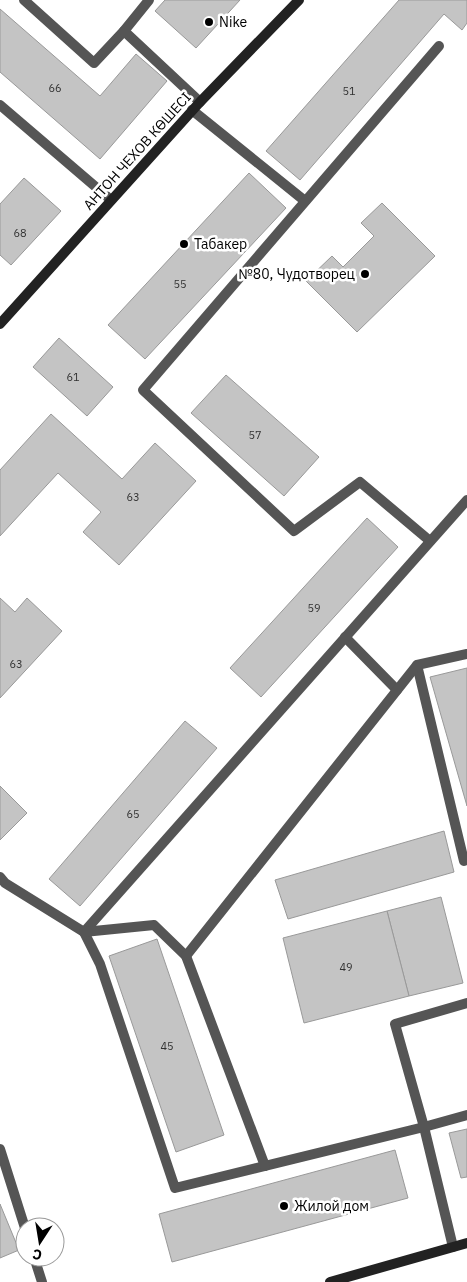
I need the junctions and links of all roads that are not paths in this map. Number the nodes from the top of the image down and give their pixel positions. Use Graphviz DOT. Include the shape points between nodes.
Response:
graph roads {
  1 [pos="24,0"];
  2 [pos="149,0"];
  3 [pos="299,0"];
  4 [pos="124,31"];
  5 [pos="438,46"];
  6 [pos="200,102"];
  7 [pos="0,105"];
  8 [pos="192,110"];
  9 [pos="112,200"];
  10 [pos="305,202"];
  11 [pos="0,324"];
  12 [pos="466,502"];
  13 [pos="430,541"];
  14 [pos="345,637"];
  15 [pos="467,654"];
  16 [pos="417,665"];
  17 [pos="397,690"];
  18 [pos="464,861"];
  19 [pos="0,877"];
  20 [pos="84,932"];
  21 [pos="186,956"];
  22 [pos="467,1003"];
  23 [pos="467,1115"];
  24 [pos="424,1127"];
  25 [pos="0,1150"];
  26 [pos="265,1166"];
  27 [pos="21,1217"];
  28 [pos="467,1243"];
  29 [pos="453,1247"];
  30 [pos="37,1267"];
  31 [pos="42,1282"];
  32 [pos="330,1282"];
  1 -- 4 [label="lane" via="94,63"];
  2 -- 4 [label="lane"];
  3 -- 6 [label="street, АНТОН ЧЕХОВ КӨШЕСІ"];
  4 -- 6 [label="lane"];
  5 -- 10 [label="lane"];
  6 -- 8 [label="street, АНТОН ЧЕХОВ КӨШЕСІ"];
  7 -- 9 [label="lane"];
  8 -- 9 [label="street, АНТОН ЧЕХОВ КӨШЕСІ"];
  8 -- 10 [label="lane"];
  9 -- 11 [label="street, АНТОН ЧЕХОВ КӨШЕСІ"];
  10 -- 13 [label="lane" via="143,390 294,531 360,482"];
  12 -- 13 [label="lane"];
  13 -- 14 [label="lane"];
  14 -- 17 [label="lane"];
  14 -- 20 [label="lane"];
  15 -- 16 [label="lane"];
  16 -- 17 [label="lane"];
  16 -- 18 [label="lane"];
  17 -- 21 [label="lane"];
  19 -- 20 [label="lane"];
  20 -- 21 [label="lane" via="154,925"];
  20 -- 26 [label="lane" via="100,964 175,1188"];
  21 -- 26 [label="lane"];
  22 -- 24 [label="lane" via="395,1024"];
  23 -- 24 [label="lane"];
  24 -- 26 [label="lane"];
  24 -- 29 [label="lane"];
  25 -- 27 [label="lane"];
  28 -- 29 [label="street"];
  29 -- 32 [label="street"];
  30 -- 31 [label="lane"];
}
